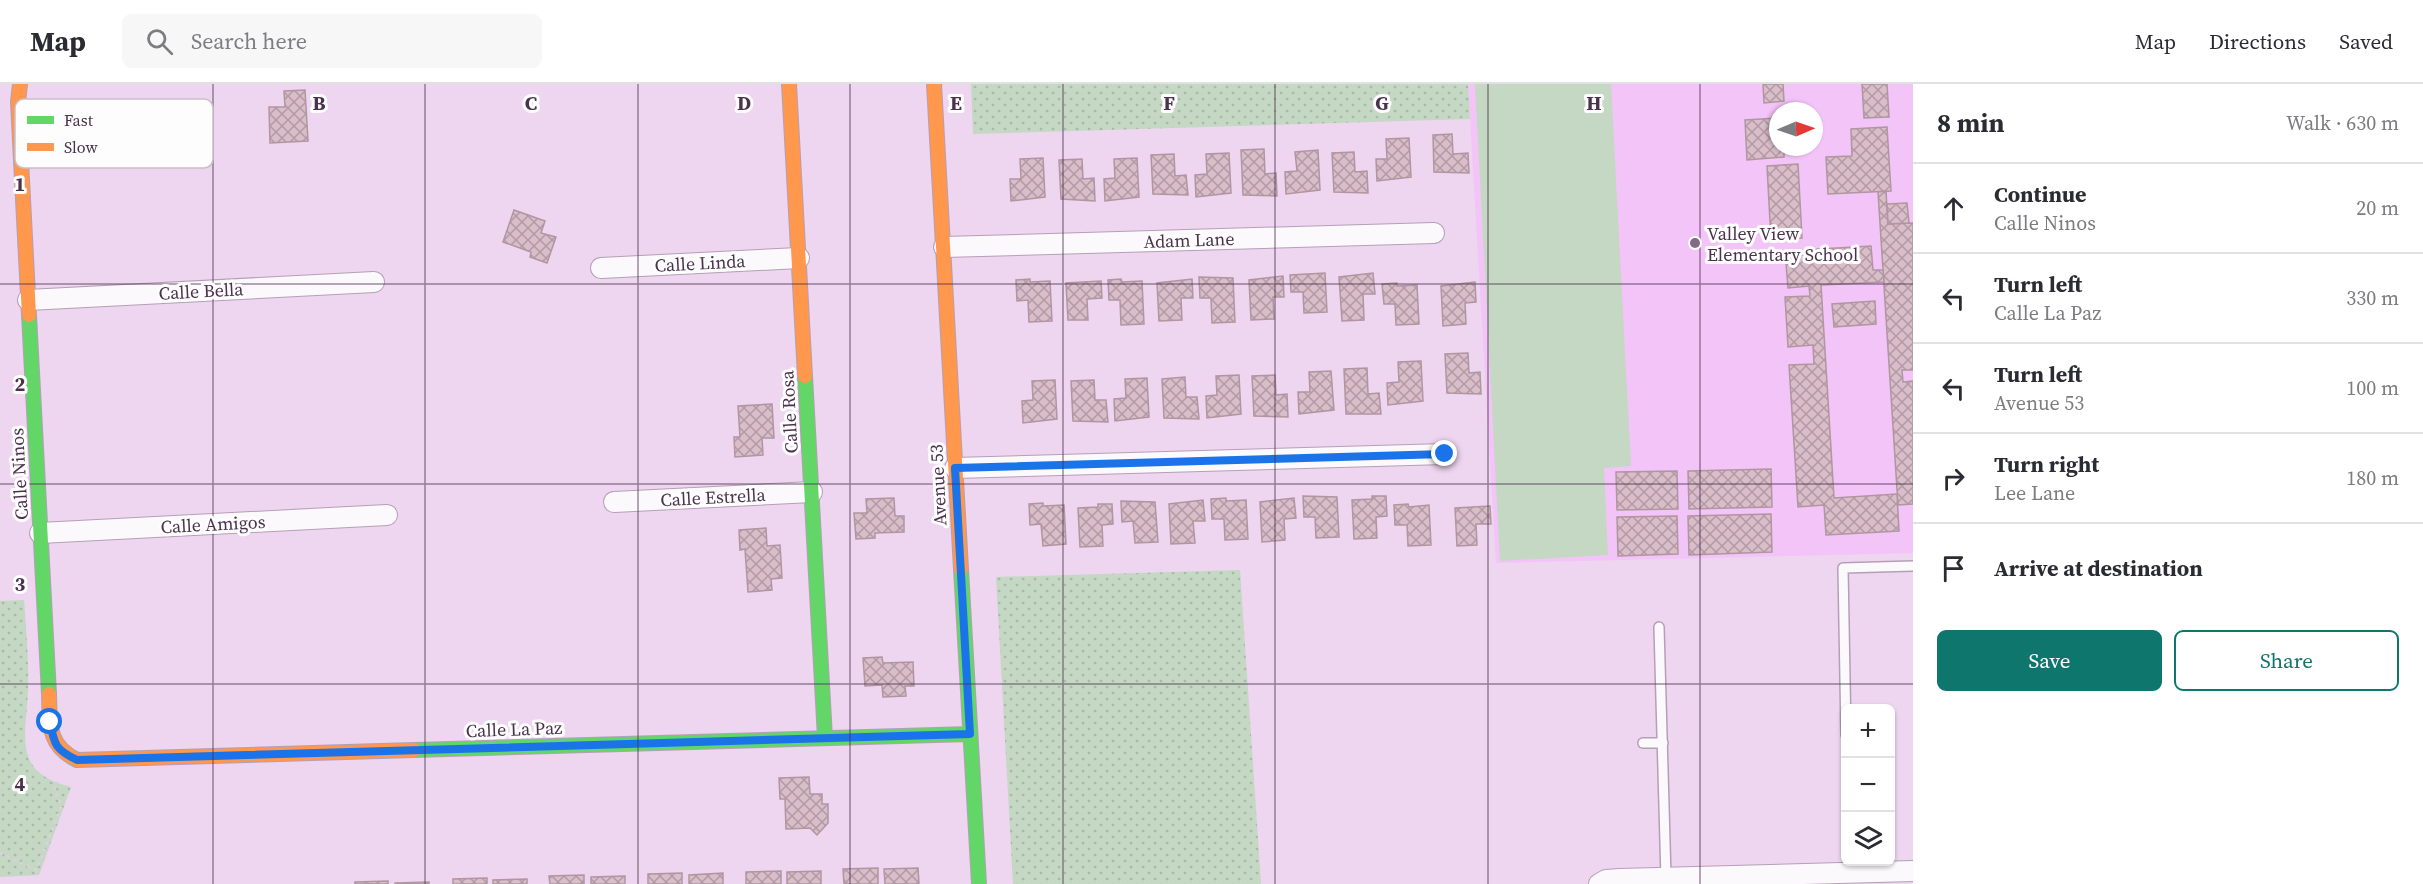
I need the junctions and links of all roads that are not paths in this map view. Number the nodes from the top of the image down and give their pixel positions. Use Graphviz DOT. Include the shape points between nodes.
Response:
graph roads {
  1 [pos="20,84"];
  2 [pos="789,84"];
  3 [pos="934,84"];
  4 [pos="18,99"];
  5 [pos="21,168"];
  6 [pos="1434,233"];
  7 [pos="944,247"];
  8 [pos="799,258"];
  9 [pos="600,268"];
  10 [pos="374,282"];
  11 [pos="28,300"];
  12 [pos="1445,454"];
  13 [pos="955,468"];
  14 [pos="812,492"];
  15 [pos="614,502"];
  16 [pos="387,515"];
  17 [pos="40,532"];
  18 [pos="1913,566"];
  19 [pos="1659,627"];
  20 [pos="1844,704"];
  21 [pos="970,734"];
  22 [pos="825,738"];
  23 [pos="1643,743"];
  24 [pos="1663,743"];
  25 [pos="60,752"];
  26 [pos="1848,867"];
  27 [pos="1913,871"];
  28 [pos="1666,878"];
  29 [pos="979,884"];
  30 [pos="1599,884"];
  1 -- 4 [label="street, Calle Ninos"];
  2 -- 8 [label="street, Calle Rosa"];
  3 -- 7 [label="street, Avenue 53"];
  5 -- 11 [label="street, Calle Ninos"];
  6 -- 7 [label="street, Adam Lane"];
  7 -- 13 [label="street, Avenue 53"];
  8 -- 9 [label="street, Calle Linda"];
  8 -- 14 [label="street, Calle Rosa"];
  10 -- 11 [label="street, Calle Bella"];
  11 -- 17 [label="street, Calle Ninos"];
  12 -- 13 [label="street"];
  13 -- 21 [label="street, Avenue 53"];
  14 -- 15 [label="street, Calle Estrella"];
  14 -- 22 [label="street, Calle Rosa"];
  16 -- 17 [label="street, Calle Amigos"];
  17 -- 25 [label="street, Calle Ninos" via="50,722"];
  18 -- 20 [label="lane" via="1842,568"];
  19 -- 24 [label="lane"];
  21 -- 22 [label="street, Calle La Paz"];
  21 -- 29 [label="street, Avenue 53"];
  22 -- 25 [label="street, Calle La Paz" via="77,760"];
  23 -- 24 [label="lane"];
  24 -- 28 [label="lane"];
  26 -- 27 [label="street"];
  26 -- 28 [label="street"];
  28 -- 30 [label="street" via="1606,880"];
}
